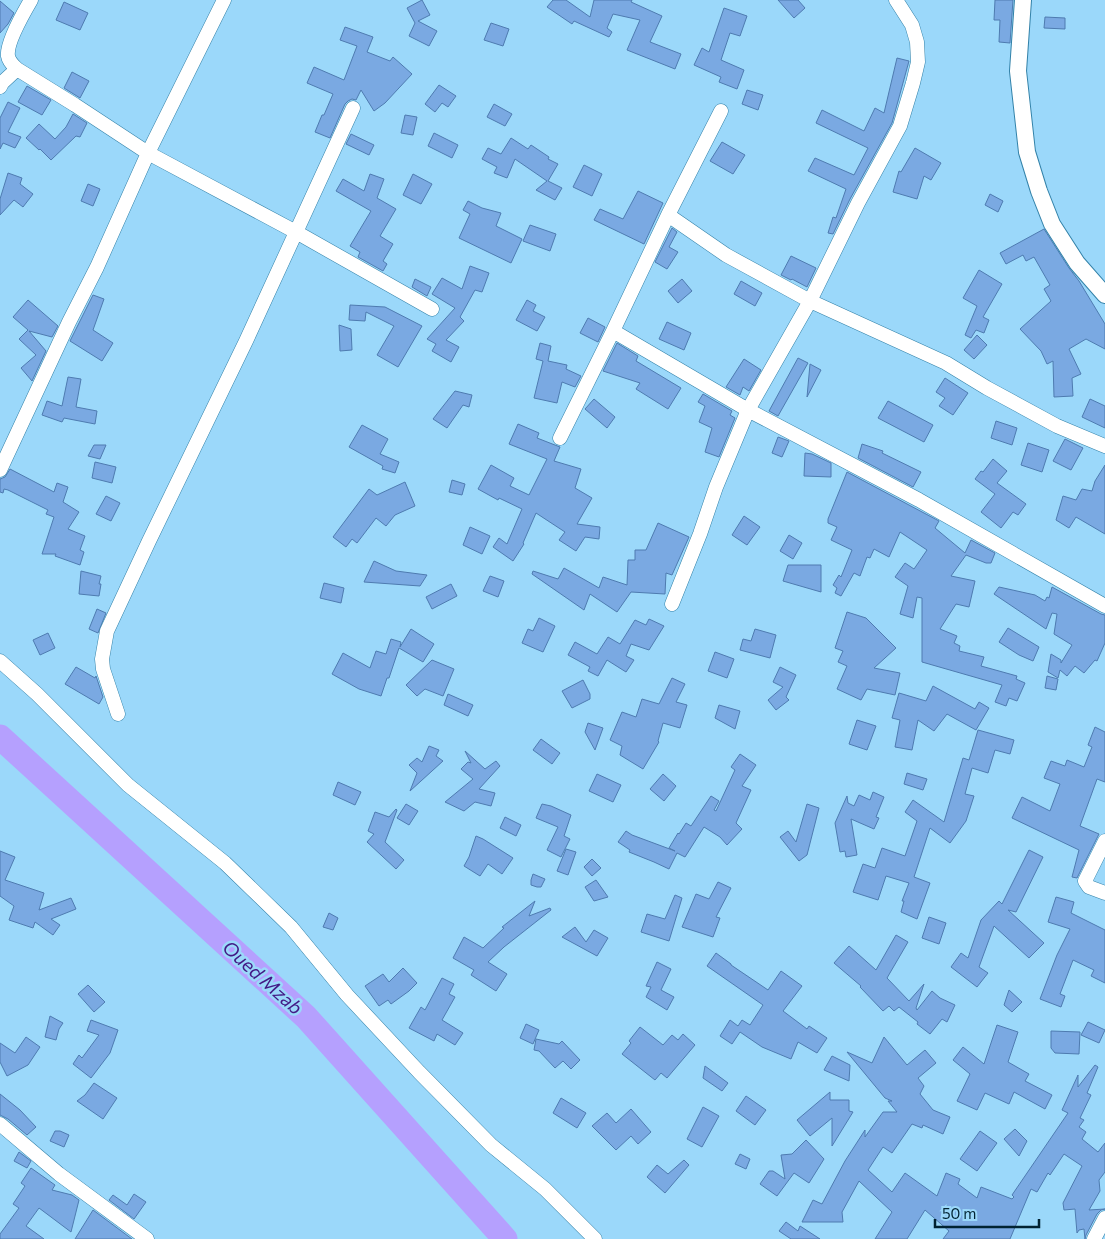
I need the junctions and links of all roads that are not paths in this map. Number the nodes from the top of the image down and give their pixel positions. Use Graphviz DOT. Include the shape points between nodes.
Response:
graph roads {
  1 [pos="31,0"];
  2 [pos="224,0"];
  3 [pos="896,0"];
  4 [pos="1023,0"];
  5 [pos="17,69"];
  6 [pos="0,87"];
  7 [pos="353,108"];
  8 [pos="721,111"];
  9 [pos="148,153"];
  10 [pos="668,215"];
  11 [pos="296,232"];
  12 [pos="1105,295"];
  13 [pos="810,301"];
  14 [pos="432,309"];
  15 [pos="613,331"];
  16 [pos="748,410"];
  17 [pos="560,438"];
  18 [pos="1105,446"];
  19 [pos="0,470"];
  20 [pos="672,604"];
  21 [pos="1105,606"];
  22 [pos="0,661"];
  23 [pos="118,714"];
  24 [pos="1105,841"];
  25 [pos="1105,893"];
  26 [pos="0,1124"];
  27 [pos="1105,1218"];
  28 [pos="145,1238"];
  29 [pos="595,1239"];
  30 [pos="1094,1239"];
  1 -- 5 [label="street" via="8,46 10,62"];
  2 -- 9 [label="street"];
  3 -- 13 [label="street" via="912,24 917,42 918,62 913,83 900,126"];
  4 -- 12 [label="main road" via="1018,71 1027,152 1052,224 1077,263"];
  5 -- 6 [label="street"];
  5 -- 9 [label="street"];
  7 -- 11 [label="street"];
  8 -- 10 [label="street"];
  9 -- 11 [label="street"];
  9 -- 19 [label="street"];
  10 -- 13 [label="street" via="726,255"];
  10 -- 15 [label="street"];
  11 -- 14 [label="street"];
  11 -- 23 [label="street" via="107,631 103,669"];
  13 -- 16 [label="street"];
  13 -- 18 [label="street" via="946,363 1057,426"];
  15 -- 16 [label="street"];
  15 -- 17 [label="street"];
  16 -- 20 [label="street"];
  16 -- 21 [label="street" via="919,500"];
  22 -- 29 [label="street" via="128,785 225,863 292,927 347,996 419,1072 491,1145 544,1189"];
  24 -- 25 [label="street" via="1085,881 1089,887"];
  26 -- 28 [label="street" via="59,1174"];
  27 -- 30 [label="street"];
}
